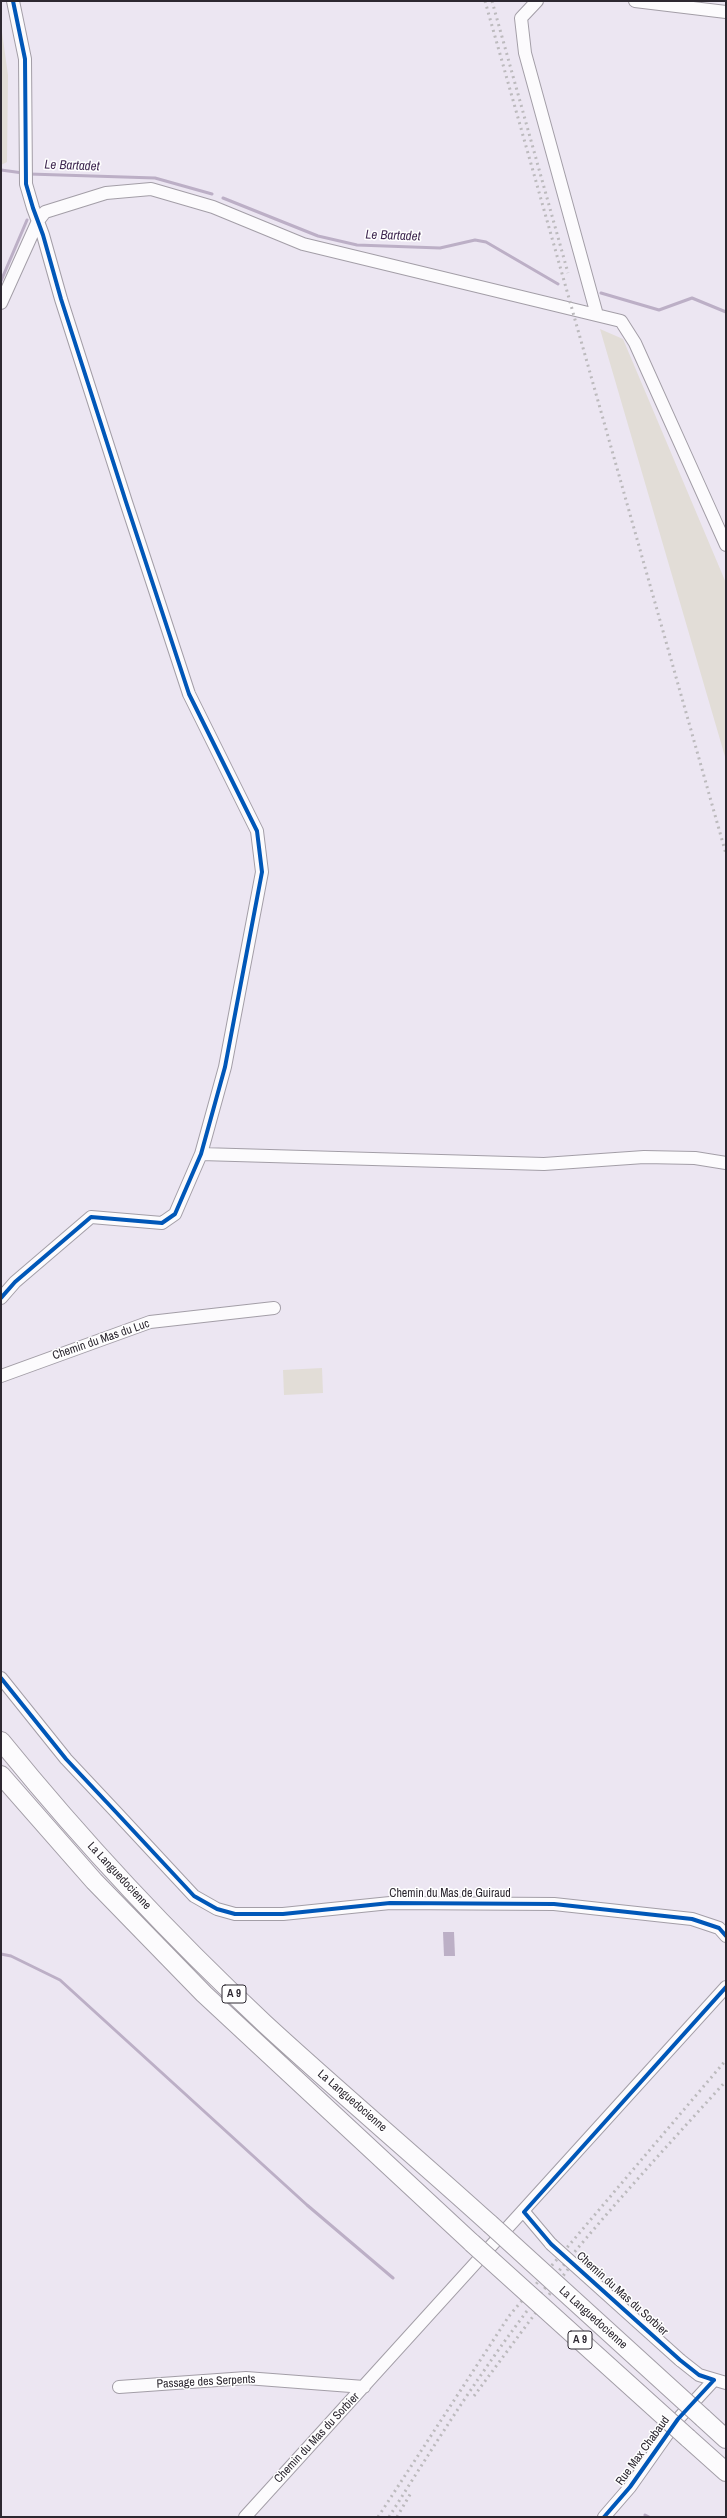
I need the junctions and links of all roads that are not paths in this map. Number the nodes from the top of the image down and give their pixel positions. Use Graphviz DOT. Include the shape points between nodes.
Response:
graph roads {
  1 [pos="13,1"];
  2 [pos="537,1"];
  3 [pos="634,1"];
  4 [pos="726,12"];
  5 [pos="38,221"];
  6 [pos="1,303"];
  7 [pos="598,314"];
  8 [pos="726,545"];
  9 [pos="201,1154"];
  10 [pos="726,1163"];
  11 [pos="1,1298"];
  12 [pos="274,1308"];
  13 [pos="1,1376"];
  14 [pos="1,1678"];
  15 [pos="1,1741"];
  16 [pos="1,1775"];
  17 [pos="726,1936"];
  18 [pos="726,1987"];
  19 [pos="524,2212"];
  20 [pos="720,2381"];
  21 [pos="119,2387"];
  22 [pos="364,2387"];
  23 [pos="726,2439"];
  24 [pos="726,2472"];
  25 [pos="245,2517"];
  26 [pos="604,2517"];
  1 -- 5 [label="street" via="25,59 26,184"];
  2 -- 7 [label="street" via="521,18 525,53"];
  3 -- 4 [label="street"];
  5 -- 6 [label="street"];
  5 -- 7 [label="street" via="45,212 106,193 151,190 213,207 303,244"];
  5 -- 9 [label="street" via="189,694 258,831 262,872 225,1067"];
  7 -- 8 [label="street" via="621,321 635,343"];
  9 -- 10 [label="street" via="544,1164 644,1157 695,1158"];
  9 -- 11 [label="street" via="175,1214 162,1223 91,1217 15,1282"];
  12 -- 13 [label="street, Chemin du Mas du Luc" via="150,1322"];
  14 -- 17 [label="street, Chemin du Mas de Guiraud" via="66,1759 194,1896 216,1909 235,1914 283,1914 390,1903 554,1904 692,1918 718,1928"];
  15 -- 23 [label="highway, La Languedocienne / A 9, bridge" via="108,1865 215,1975 317,2071"];
  16 -- 24 [label="highway, La Languedocienne / A 9, bridge" via="94,1881 204,1994 472,2243"];
  18 -- 19 [label="street"];
  19 -- 20 [label="street, Chemin du Mas du Sorbier, bridge" via="551,2244 680,2360 699,2375"];
  19 -- 22 [label="street, Chemin du Mas du Sorbier"];
  20 -- 26 [label="street, Rue Max Chabaud" via="678,2420 630,2487"];
  21 -- 22 [label="street, Passage des Serpents" via="246,2378"];
  22 -- 25 [label="street, Chemin du Mas du Sorbier"];
}
